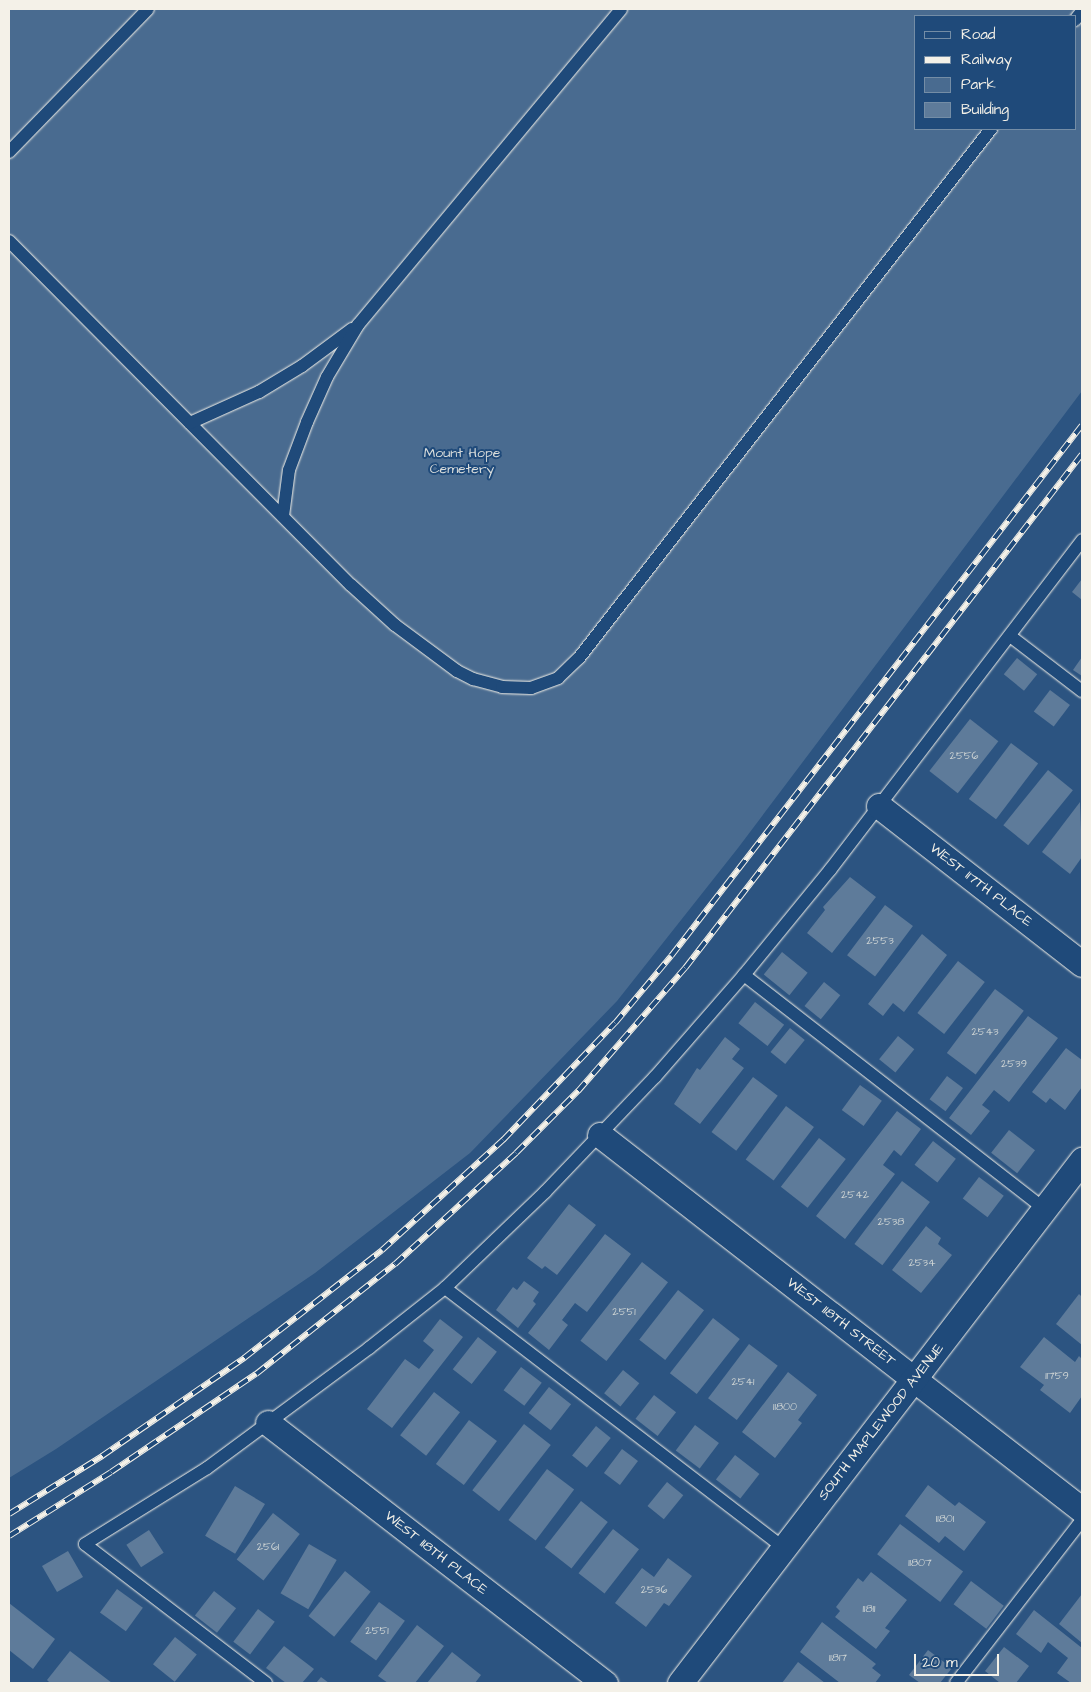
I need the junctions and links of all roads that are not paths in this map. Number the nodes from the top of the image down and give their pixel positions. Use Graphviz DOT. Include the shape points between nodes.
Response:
graph roads {
  1 [pos="148,9"];
  2 [pos="621,9"];
  3 [pos="990,130"];
  4 [pos="9,152"];
  5 [pos="9,242"];
  6 [pos="358,325"];
  7 [pos="190,423"];
  8 [pos="283,516"];
  9 [pos="1082,540"];
  10 [pos="1010,636"];
  11 [pos="1082,691"];
  12 [pos="879,806"];
  13 [pos="1082,964"];
  14 [pos="744,976"];
  15 [pos="600,1135"];
  16 [pos="1082,1160"];
  17 [pos="1045,1209"];
  18 [pos="445,1288"];
  19 [pos="914,1379"];
  20 [pos="268,1423"];
  21 [pos="1082,1510"];
  22 [pos="1082,1520"];
  23 [pos="784,1548"];
  24 [pos="266,1683"];
  25 [pos="605,1683"];
  26 [pos="680,1683"];
  27 [pos="956,1683"];
  1 -- 4 [label="lane"];
  2 -- 6 [label="lane"];
  3 -- 8 [label="lane" via="586,651 558,678 531,688 502,687 457,671 395,625"];
  5 -- 7 [label="lane"];
  6 -- 7 [label="lane" via="302,366 259,392"];
  6 -- 8 [label="lane" via="327,377 307,422 289,470"];
  7 -- 8 [label="lane"];
  9 -- 10 [label="lane"];
  10 -- 11 [label="lane"];
  10 -- 12 [label="lane"];
  12 -- 13 [label="street, WEST 117TH PLACE"];
  12 -- 14 [label="lane"];
  14 -- 15 [label="lane"];
  14 -- 17 [label="lane"];
  15 -- 18 [label="lane"];
  15 -- 19 [label="street, WEST 118TH STREET"];
  16 -- 17 [label="street, SOUTH MAPLEWOOD AVENUE"];
  17 -- 19 [label="street, SOUTH MAPLEWOOD AVENUE"];
  18 -- 20 [label="lane"];
  18 -- 23 [label="lane"];
  19 -- 21 [label="street, WEST 118TH STREET"];
  19 -- 23 [label="street, SOUTH MAPLEWOOD AVENUE"];
  20 -- 24 [label="lane" via="207,1468 85,1544"];
  20 -- 25 [label="street, WEST 118TH PLACE"];
  22 -- 27 [label="lane"];
  23 -- 26 [label="street, SOUTH MAPLEWOOD AVENUE"];
}
